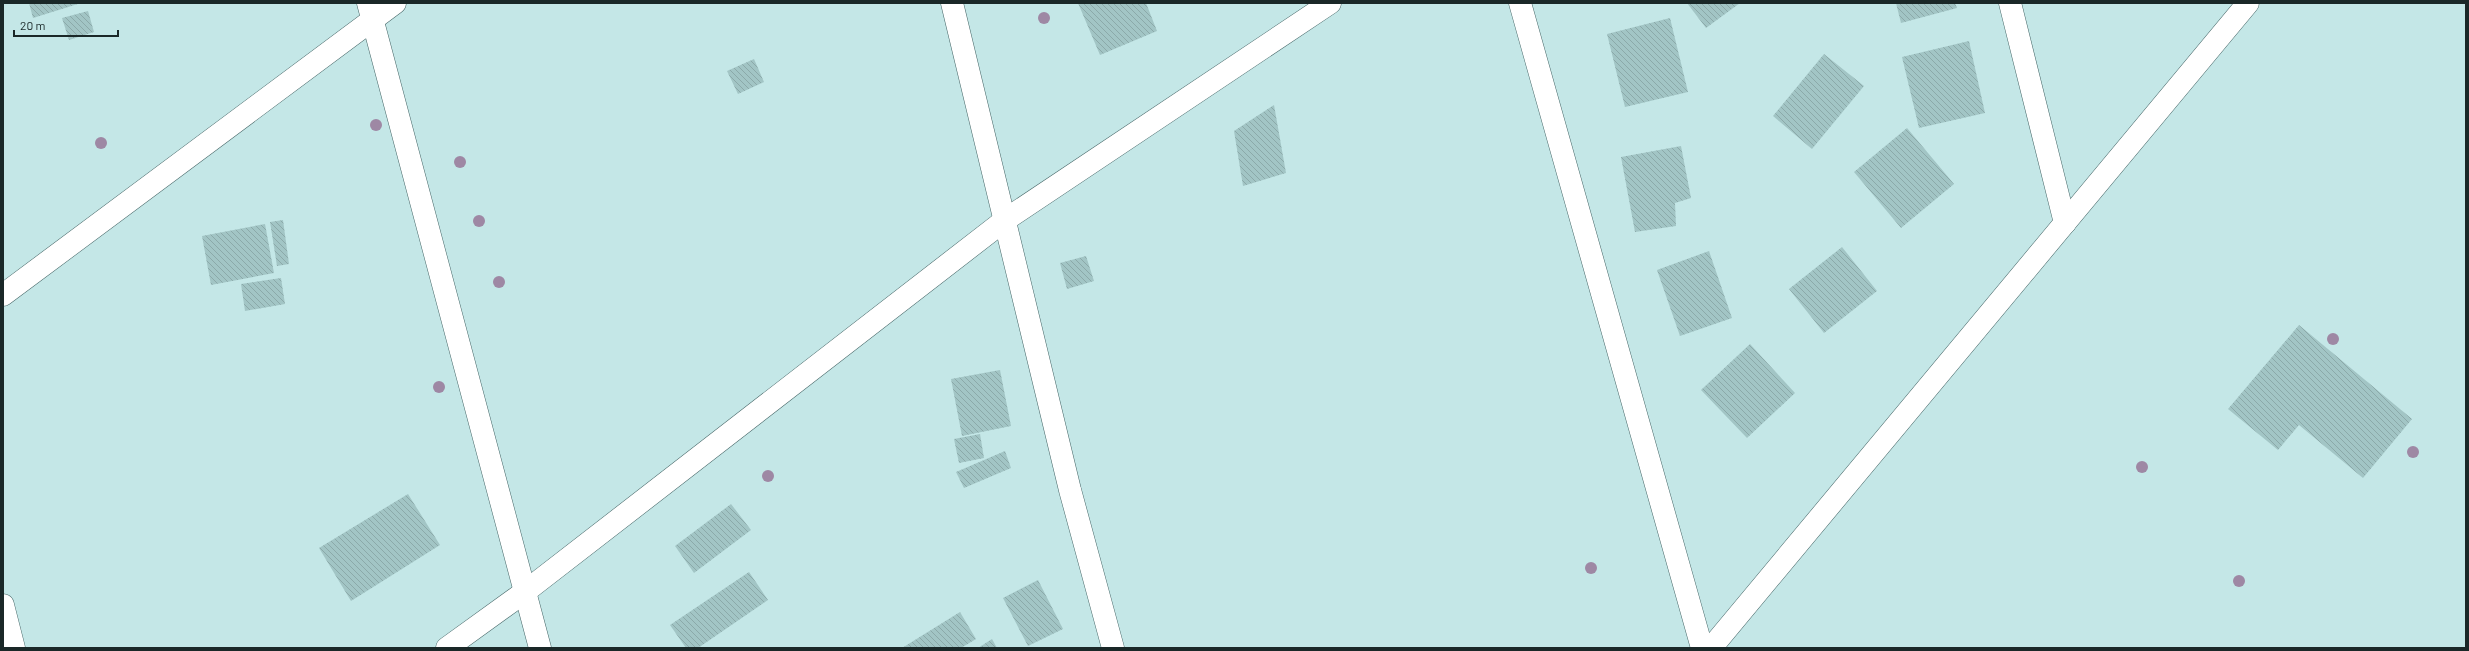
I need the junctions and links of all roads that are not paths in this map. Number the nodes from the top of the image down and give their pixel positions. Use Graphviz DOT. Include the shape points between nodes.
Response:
graph roads {
  1 [pos="395,3"];
  2 [pos="952,3"];
  3 [pos="1330,3"];
  4 [pos="1520,3"];
  5 [pos="2010,3"];
  6 [pos="2248,3"];
  7 [pos="370,12"];
  8 [pos="1005,220"];
  9 [pos="2065,223"];
  10 [pos="3,295"];
  11 [pos="526,591"];
  12 [pos="3,605"];
  13 [pos="14,648"];
  14 [pos="447,648"];
  15 [pos="540,648"];
  16 [pos="1113,648"];
  17 [pos="1702,648"];
  18 [pos="1711,648"];
  1 -- 7 [label="street"];
  2 -- 8 [label="street"];
  3 -- 8 [label="street"];
  4 -- 17 [label="street"];
  5 -- 9 [label="street"];
  6 -- 9 [label="street"];
  7 -- 10 [label="street"];
  7 -- 11 [label="street"];
  8 -- 11 [label="street"];
  8 -- 16 [label="street" via="1070,490"];
  9 -- 18 [label="street"];
  11 -- 14 [label="street"];
  11 -- 15 [label="street"];
  12 -- 13 [label="street"];
}
